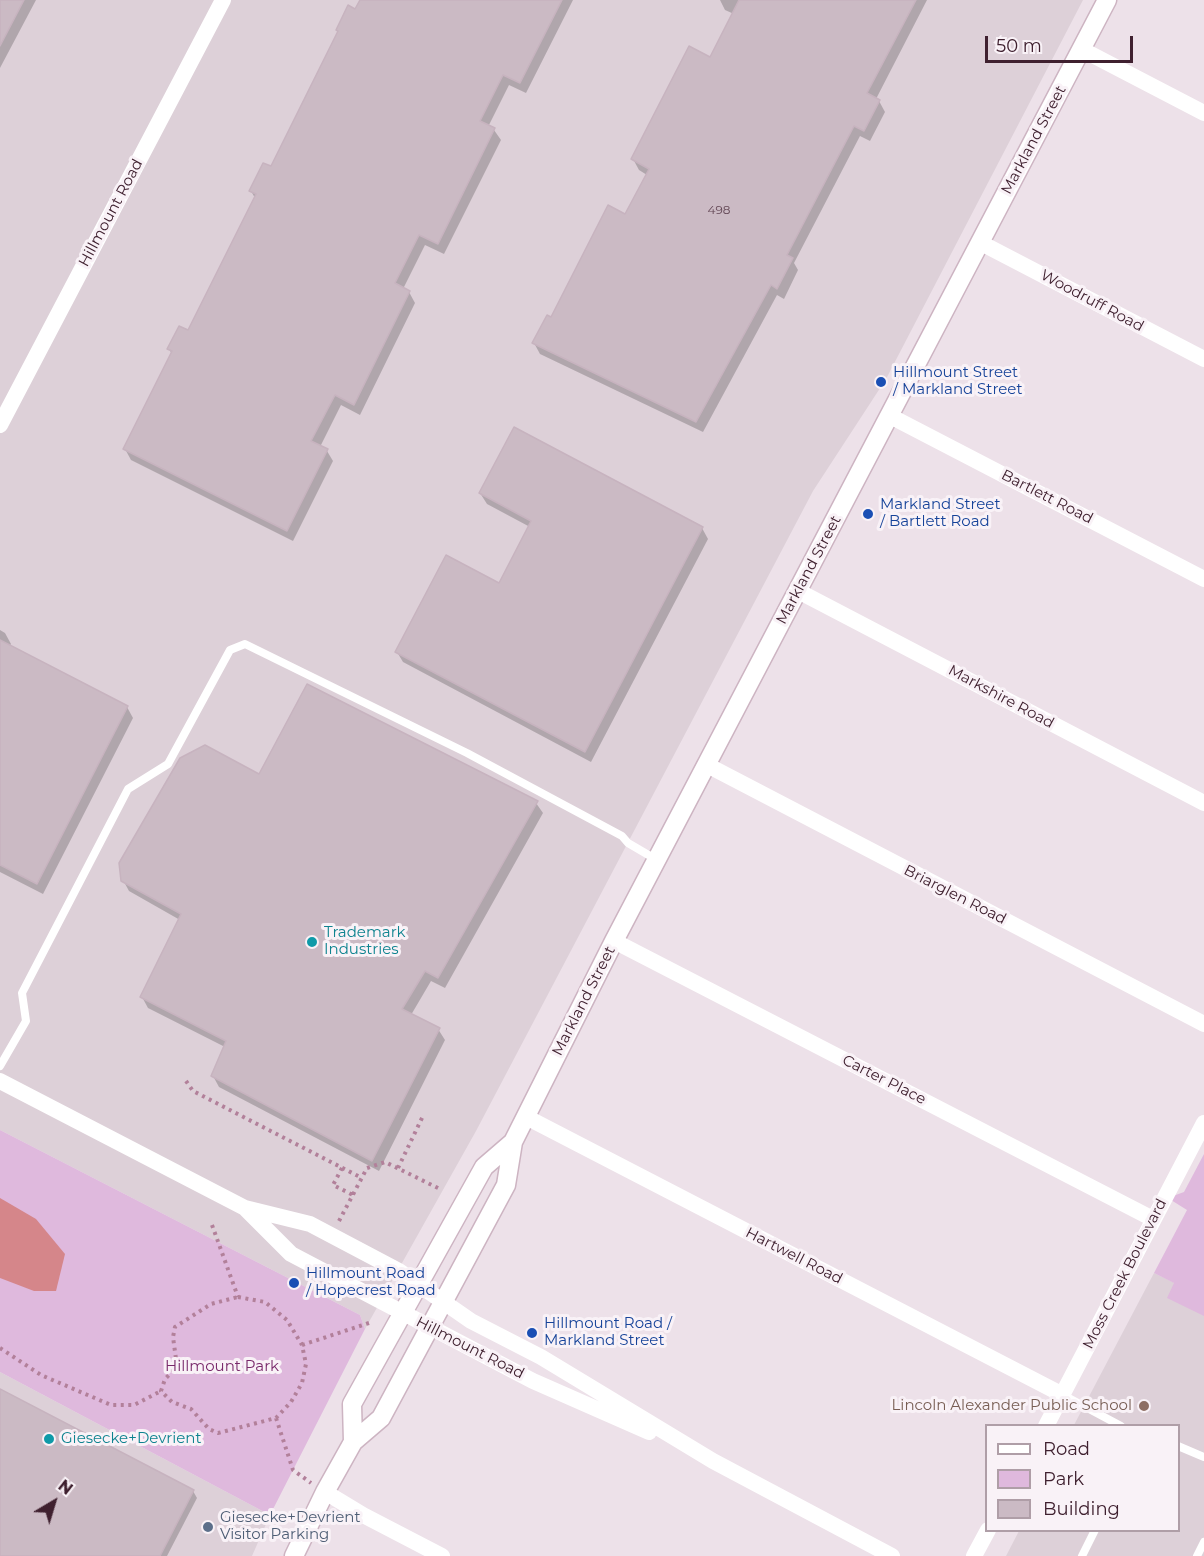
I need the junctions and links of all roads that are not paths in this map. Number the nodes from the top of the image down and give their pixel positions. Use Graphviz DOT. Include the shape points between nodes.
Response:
graph roads {
  1 [pos="222,0"];
  2 [pos="1107,0"];
  3 [pos="1081,49"];
  4 [pos="1204,113"];
  5 [pos="981,243"];
  6 [pos="1204,359"];
  7 [pos="890,416"];
  8 [pos="0,425"];
  9 [pos="1204,579"];
  10 [pos="798,591"];
  11 [pos="707,765"];
  12 [pos="1204,803"];
  13 [pos="657,860"];
  14 [pos="614,941"];
  15 [pos="1204,1024"];
  16 [pos="0,1066"];
  17 [pos="0,1081"];
  18 [pos="526,1117"];
  19 [pos="1204,1123"];
  20 [pos="513,1142"];
  21 [pos="245,1208"];
  22 [pos="1153,1219"];
  23 [pos="418,1284"];
  24 [pos="444,1302"];
  25 [pos="402,1313"];
  26 [pos="429,1328"];
  27 [pos="1063,1395"];
  28 [pos="1047,1424"];
  29 [pos="1119,1424"];
  30 [pos="353,1442"];
  31 [pos="1180,1446"];
  32 [pos="1204,1457"];
  33 [pos="713,1461"];
  34 [pos="325,1492"];
  35 [pos="987,1532"];
  36 [pos="1094,1532"];
  37 [pos="1204,1542"];
  38 [pos="294,1556"];
  39 [pos="442,1556"];
  40 [pos="892,1556"];
  41 [pos="974,1556"];
  42 [pos="1082,1556"];
  43 [pos="1197,1556"];
  1 -- 8 [label="street, Hillmount Road"];
  2 -- 3 [label="street, Markland Street"];
  3 -- 4 [label="street"];
  3 -- 5 [label="street, Markland Street"];
  5 -- 6 [label="street, Woodruff Road"];
  5 -- 7 [label="street, Markland Street"];
  7 -- 9 [label="street, Bartlett Road"];
  7 -- 10 [label="street, Markland Street"];
  10 -- 11 [label="street, Markland Street"];
  10 -- 12 [label="street, Markshire Road"];
  11 -- 13 [label="street, Markland Street"];
  11 -- 15 [label="street, Briarglen Road"];
  13 -- 14 [label="street, Markland Street"];
  13 -- 16 [label="lane" via="622,836 467,753 245,644 230,650 168,764 128,789 22,993 26,1021"];
  14 -- 18 [label="street, Markland Street"];
  14 -- 22 [label="street, Carter Place"];
  17 -- 21 [label="street, Hillmount Road"];
  18 -- 20 [label="street, Markland Street"];
  18 -- 27 [label="street, Hartwell Road"];
  19 -- 22 [label="street, Moss Creek Boulevard"];
  20 -- 23 [label="street, Markland Street" via="484,1167"];
  20 -- 24 [label="street, Markland Street" via="506,1185"];
  21 -- 23 [label="street, Hillmount Road" via="310,1224"];
  21 -- 25 [label="street, Hillmount Road" via="291,1254"];
  22 -- 27 [label="street, Moss Creek Boulevard"];
  23 -- 24 [label="street, Hillmount Road"];
  23 -- 25 [label="street, Markland Street"];
  24 -- 26 [label="street, Markland Street"];
  24 -- 33 [label="street, Hillmount Road"];
  25 -- 26 [label="street, Hillmount Road"];
  25 -- 30 [label="street, Markland Street" via="352,1404"];
  26 -- 30 [label="street, Markland Street" via="381,1418"];
  26 -- 33 [label="street, Hillmount Road" via="533,1381"];
  27 -- 28 [label="street, Moss Creek Boulevard"];
  27 -- 29 [label="lane"];
  30 -- 34 [label="street, Markland Street"];
  31 -- 32 [label="lane"];
  33 -- 40 [label="street, Hillmount Road"];
  34 -- 38 [label="street, Markland Street"];
  34 -- 39 [label="street"];
  35 -- 41 [label="street"];
  36 -- 42 [label="lane"];
  37 -- 43 [label="lane"];
}
